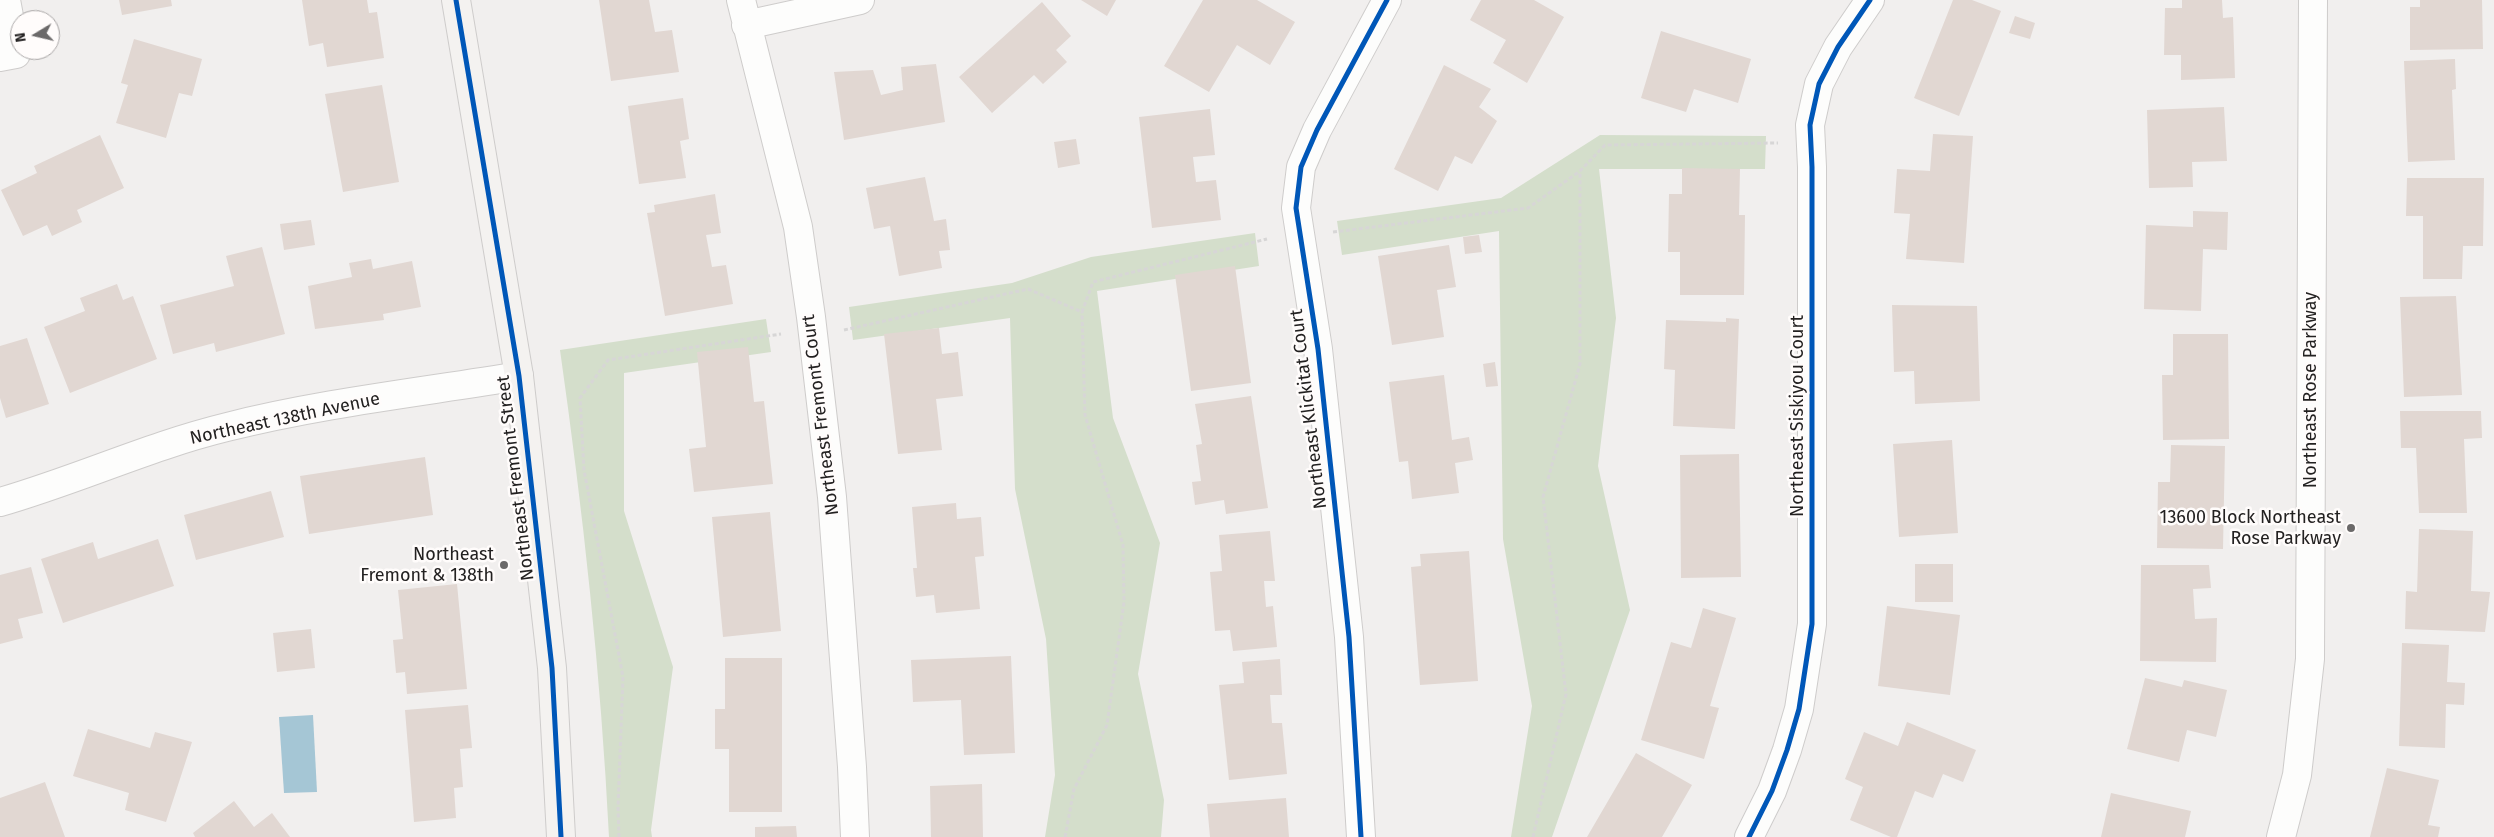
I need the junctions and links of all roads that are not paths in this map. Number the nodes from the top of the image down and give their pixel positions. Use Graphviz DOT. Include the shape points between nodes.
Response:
graph roads {
  1 [pos="6,0"];
  2 [pos="456,0"];
  3 [pos="860,0"];
  4 [pos="1387,0"];
  5 [pos="1870,0"];
  6 [pos="2313,0"];
  7 [pos="744,12"];
  8 [pos="8,56"];
  9 [pos="519,376"];
  10 [pos="0,502"];
  11 [pos="561,837"];
  12 [pos="855,837"];
  13 [pos="1361,837"];
  14 [pos="1749,837"];
  15 [pos="2281,837"];
  1 -- 8 [label="street"];
  2 -- 9 [label="street, Northeast Fremont Street"];
  3 -- 7 [label="street"];
  4 -- 13 [label="street, Northeast Klickitat Court" via="1317,130 1301,167 1296,208 1318,349 1348,637"];
  5 -- 14 [label="street, Northeast Siskiyou Court" via="1838,47 1819,84 1810,124 1812,624 1799,709 1787,750 1772,791"];
  6 -- 15 [label="street, Northeast Rose Parkway" via="2310,659 2297,775"];
  7 -- 12 [label="street, Northeast Fremont Court" via="798,227 813,337 832,497"];
  9 -- 10 [label="street, Northeast 138th Avenue" via="227,427 152,448"];
  9 -- 11 [label="street, Northeast Fremont Street" via="552,668"];
}
